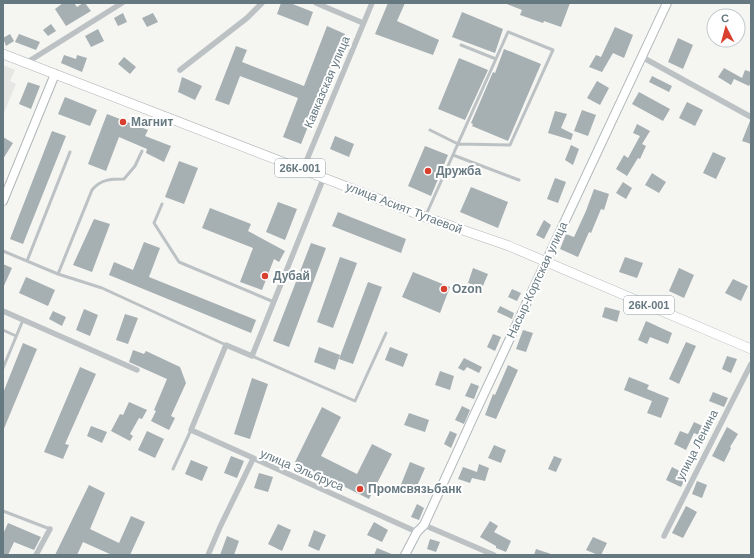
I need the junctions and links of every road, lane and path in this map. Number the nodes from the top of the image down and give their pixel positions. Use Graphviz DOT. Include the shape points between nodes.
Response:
graph roads {
  1 [pos="122,3"];
  2 [pos="262,3"];
  3 [pos="316,3"];
  4 [pos="372,3"];
  5 [pos="668,3"];
  6 [pos="364,22"];
  7 [pos="462,46"];
  8 [pos="3,54"];
  9 [pos="642,57"];
  10 [pos="496,59"];
  11 [pos="26,63"];
  12 [pos="180,70"];
  13 [pos="55,74"];
  14 [pos="751,117"];
  15 [pos="430,130"];
  16 [pos="458,144"];
  17 [pos="142,151"];
  18 [pos="70,152"];
  19 [pos="453,155"];
  20 [pos="302,169"];
  21 [pos="324,178"];
  22 [pos="519,180"];
  23 [pos="3,201"];
  24 [pos="162,204"];
  25 [pos="425,217"];
  26 [pos="3,251"];
  27 [pos="27,261"];
  28 [pos="546,261"];
  29 [pos="58,274"];
  30 [pos="274,302"];
  31 [pos="3,311"];
  32 [pos="22,320"];
  33 [pos="3,330"];
  34 [pos="386,332"];
  35 [pos="16,336"];
  36 [pos="226,345"];
  37 [pos="751,349"];
  38 [pos="252,356"];
  39 [pos="751,364"];
  40 [pos="3,368"];
  41 [pos="137,370"];
  42 [pos="191,430"];
  43 [pos="253,459"];
  44 [pos="173,469"];
  45 [pos="3,511"];
  46 [pos="424,525"];
  47 [pos="50,529"];
  48 [pos="416,532"];
  49 [pos="664,536"];
  50 [pos="36,555"];
  51 [pos="208,555"];
  52 [pos="405,555"];
  53 [pos="494,555"];
  1 -- 11 [label="street"];
  2 -- 12 [label="street" via="247,18"];
  3 -- 6 [label="street"];
  4 -- 6 [label="street, Кавказская улица"];
  5 -- 9 [label="street, Насыр-Кортская улица"];
  6 -- 20 [label="street, Кавказская улица"];
  7 -- 10 [label="lane"];
  8 -- 11 [label="main road, 26К-001"];
  9 -- 14 [label="street"];
  9 -- 28 [label="street, Насыр-Кортская улица"];
  10 -- 16 [label="lane"];
  10 -- 16 [label="lane" via="508,32 553,50 510,145"];
  11 -- 13 [label="main road, 26К-001"];
  13 -- 20 [label="main road, улица Асият Тутаевой / 26К-001"];
  13 -- 23 [label="street"];
  15 -- 16 [label="lane"];
  16 -- 19 [label="lane"];
  17 -- 29 [label="lane" via="136,166 124,179 106,180 98,183 92,190"];
  18 -- 27 [label="lane"];
  19 -- 22 [label="lane"];
  19 -- 25 [label="lane"];
  20 -- 21 [label="main road, улица Асият Тутаевой / 26К-001"];
  21 -- 25 [label="main road, улица Асият Тутаевой / 26К-001"];
  21 -- 30 [label="street"];
  24 -- 30 [label="lane" via="154,223 179,262"];
  25 -- 28 [label="main road, улица Асият Тутаевой / 26К-001"];
  26 -- 27 [label="lane"];
  27 -- 29 [label="lane"];
  28 -- 37 [label="main road, улица Асият Тутаевой / 26К-001"];
  28 -- 46 [label="street, Насыр-Кортская улица"];
  29 -- 36 [label="lane" via="102,288"];
  30 -- 38 [label="street"];
  31 -- 32 [label="street"];
  32 -- 35 [label="lane"];
  32 -- 41 [label="street"];
  33 -- 35 [label="lane"];
  34 -- 38 [label="lane" via="355,401"];
  35 -- 40 [label="lane"];
  36 -- 38 [label="street"];
  36 -- 42 [label="street"];
  39 -- 49 [label="street, улица Ленина"];
  42 -- 43 [label="street"];
  42 -- 44 [label="lane"];
  43 -- 48 [label="street, улица Эльбруса"];
  43 -- 51 [label="street, улица Эльбруса"];
  45 -- 47 [label="lane"];
  46 -- 48 [label="street, Насыр-Кортская улица"];
  46 -- 53 [label="street"];
  47 -- 50 [label="street"];
  48 -- 52 [label="street, Насыр-Кортская улица"];
}
